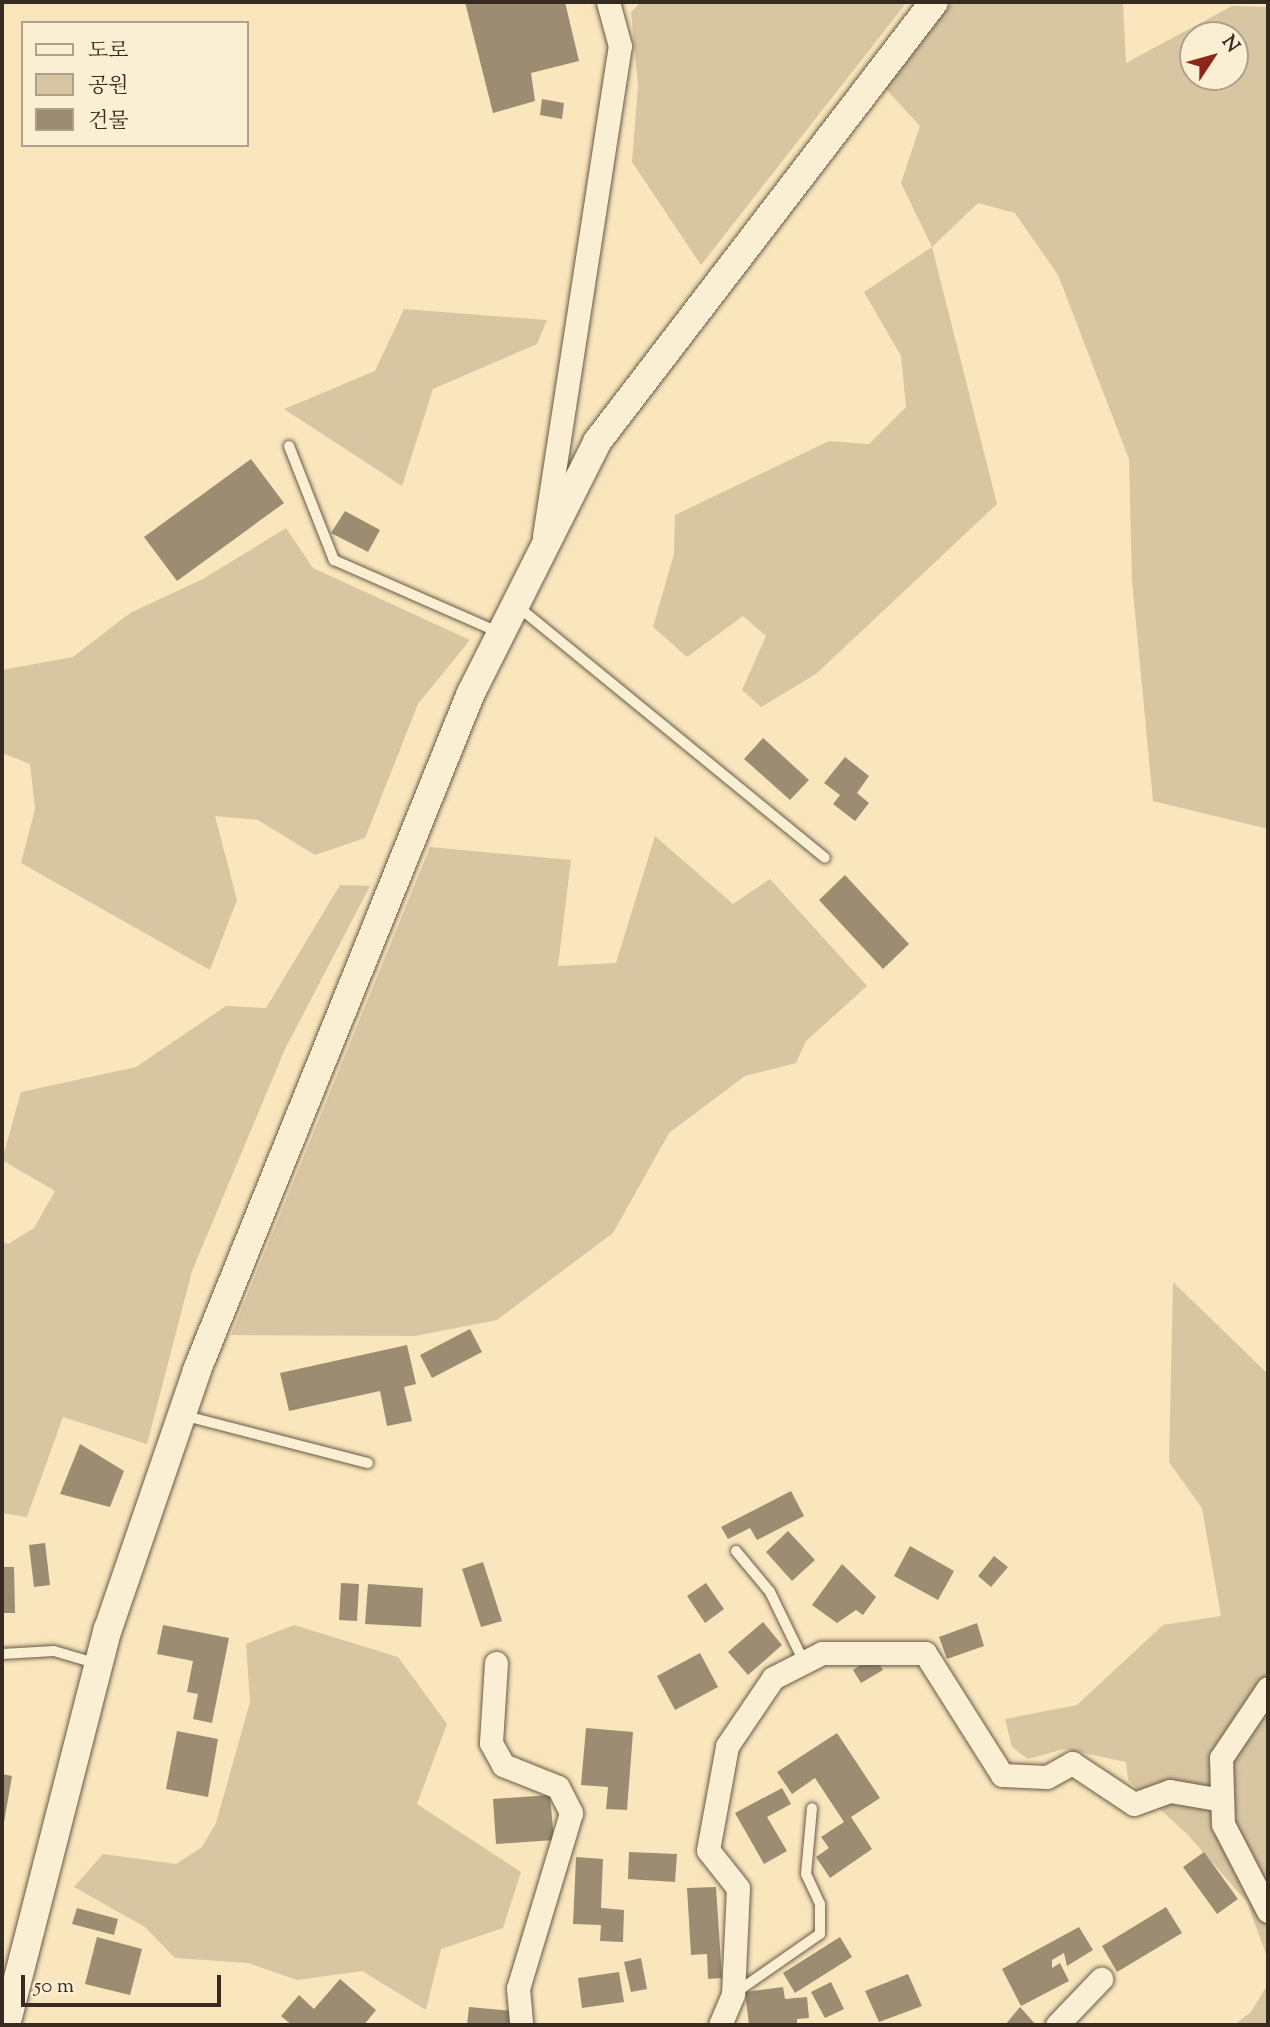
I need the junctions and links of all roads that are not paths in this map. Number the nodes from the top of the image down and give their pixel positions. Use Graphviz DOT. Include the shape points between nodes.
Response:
graph roads {
  1 [pos="608,2"];
  2 [pos="934,2"];
  3 [pos="289,446"];
  4 [pos="543,542"];
  5 [pos="514,603"];
  6 [pos="499,634"];
  7 [pos="825,858"];
  8 [pos="182,1415"];
  9 [pos="368,1463"];
  10 [pos="736,1550"];
  11 [pos="2,1654"];
  12 [pos="804,1662"];
  13 [pos="496,1663"];
  14 [pos="98,1664"];
  15 [pos="1268,1688"];
  16 [pos="1222,1800"];
  17 [pos="812,1808"];
  18 [pos="1268,1911"];
  19 [pos="1101,1979"];
  20 [pos="733,1994"];
  21 [pos="6,2025"];
  22 [pos="521,2025"];
  23 [pos="720,2025"];
  24 [pos="1057,2025"];
  1 -- 4 [label="street" via="620,46"];
  2 -- 4 [label="street" via="597,442"];
  3 -- 6 [label="lane" via="334,560"];
  4 -- 5 [label="street"];
  5 -- 6 [label="street"];
  5 -- 7 [label="lane"];
  6 -- 8 [label="street" via="409,839"];
  8 -- 9 [label="lane"];
  8 -- 14 [label="street"];
  10 -- 12 [label="lane" via="770,1591"];
  11 -- 14 [label="lane" via="54,1651"];
  12 -- 16 [label="street" via="822,1653 874,1649 925,1653 1002,1775 1047,1777 1072,1763 1134,1804 1170,1791"];
  12 -- 20 [label="street" via="773,1678 727,1746 708,1850 738,1888"];
  13 -- 22 [label="street" via="492,1744 502,1765 558,1787 570,1813 518,1989"];
  14 -- 21 [label="street"];
  15 -- 16 [label="street" via="1221,1758"];
  16 -- 18 [label="street" via="1223,1824"];
  17 -- 20 [label="lane" via="806,1874 820,1904 820,1934"];
  19 -- 24 [label="street"];
  20 -- 23 [label="street"];
}
